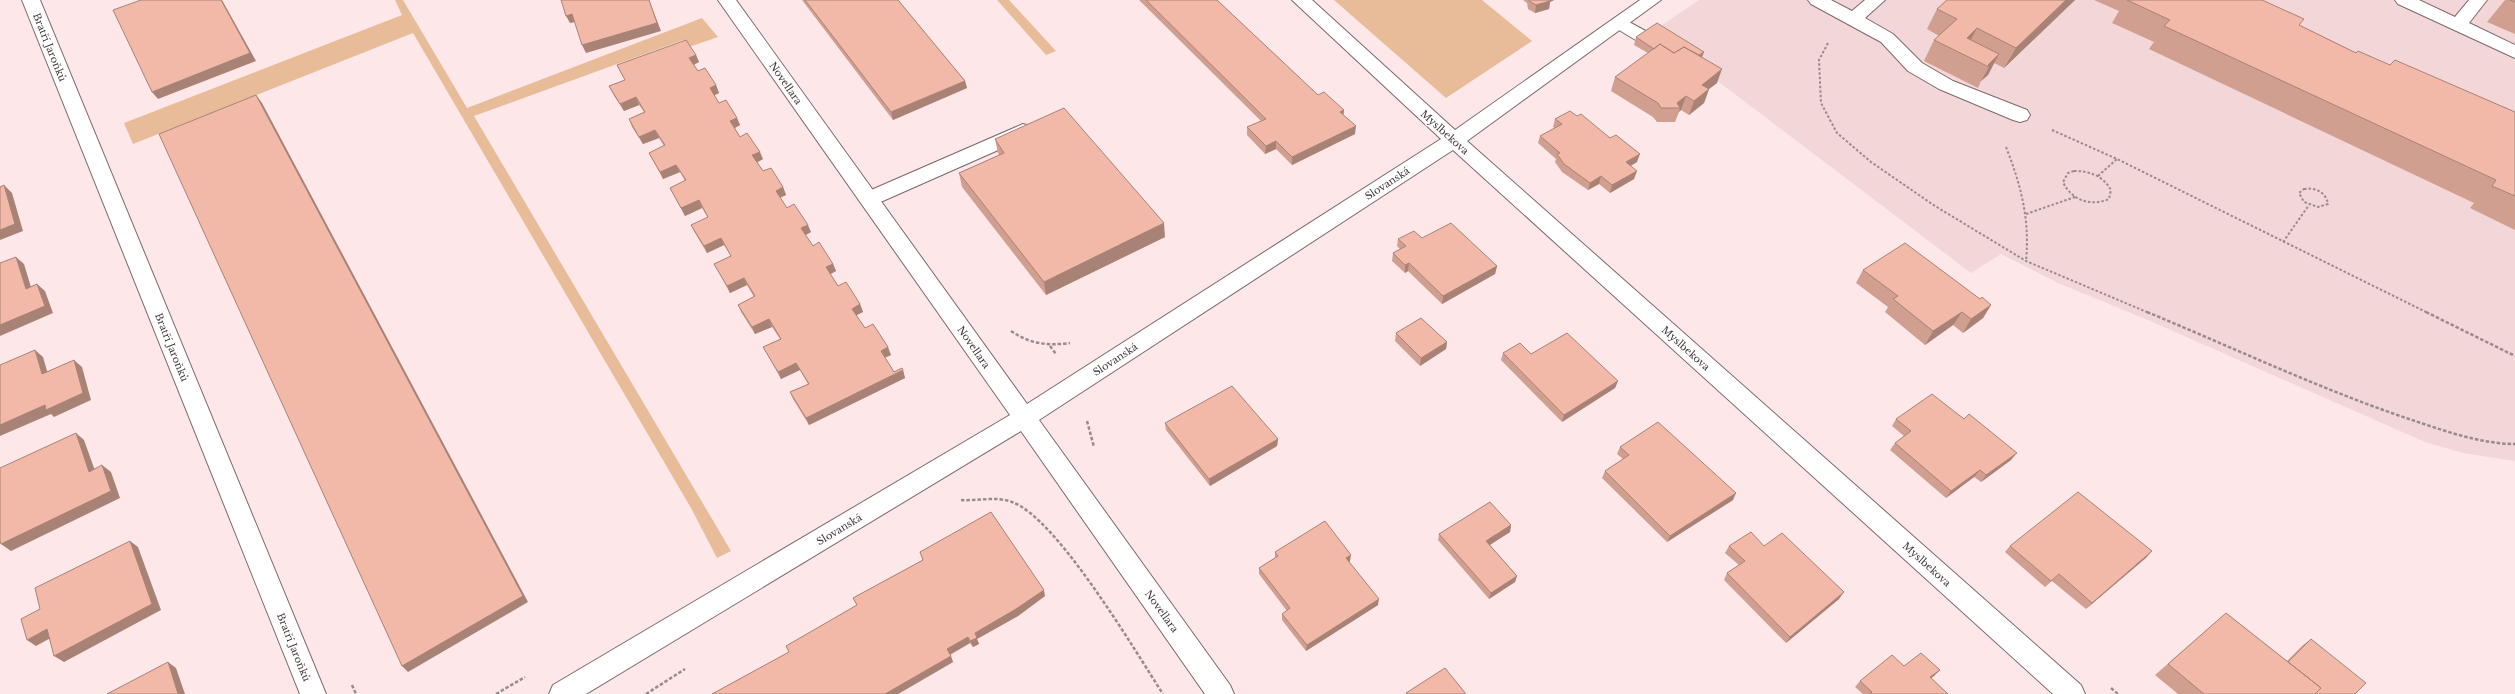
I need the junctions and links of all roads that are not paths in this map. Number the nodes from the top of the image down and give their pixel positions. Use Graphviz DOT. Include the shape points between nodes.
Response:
graph roads {
  1 [pos="31,0"];
  2 [pos="726,0"];
  3 [pos="1301,0"];
  4 [pos="1652,0"];
  5 [pos="1817,0"];
  6 [pos="1876,0"];
  7 [pos="2404,0"];
  8 [pos="2478,0"];
  9 [pos="1853,19"];
  10 [pos="1620,23"];
  11 [pos="2458,25"];
  12 [pos="1645,38"];
  13 [pos="2515,52"];
  14 [pos="2020,115"];
  15 [pos="1038,124"];
  16 [pos="1454,140"];
  17 [pos="868,199"];
  18 [pos="1024,418"];
  19 [pos="313,694"];
  20 [pos="562,694"];
  21 [pos="1221,694"];
  22 [pos="2072,694"];
  1 -- 19 [label="street, Bratří Jaroňků"];
  2 -- 17 [label="street, Novellara"];
  3 -- 16 [label="street, Myslbekova"];
  4 -- 10 [label="street, Slovanská"];
  5 -- 9 [label="street"];
  6 -- 9 [label="street"];
  7 -- 11 [label="street"];
  8 -- 11 [label="street"];
  9 -- 14 [label="street" via="1887,38 1915,68 1946,85"];
  10 -- 12 [label="street"];
  10 -- 16 [label="street, Slovanská"];
  11 -- 13 [label="street"];
  15 -- 17 [label="street"];
  16 -- 18 [label="street, Slovanská"];
  16 -- 22 [label="street, Myslbekova"];
  17 -- 18 [label="street, Novellara"];
  18 -- 20 [label="street, Slovanská"];
  18 -- 21 [label="street, Novellara"];
}
